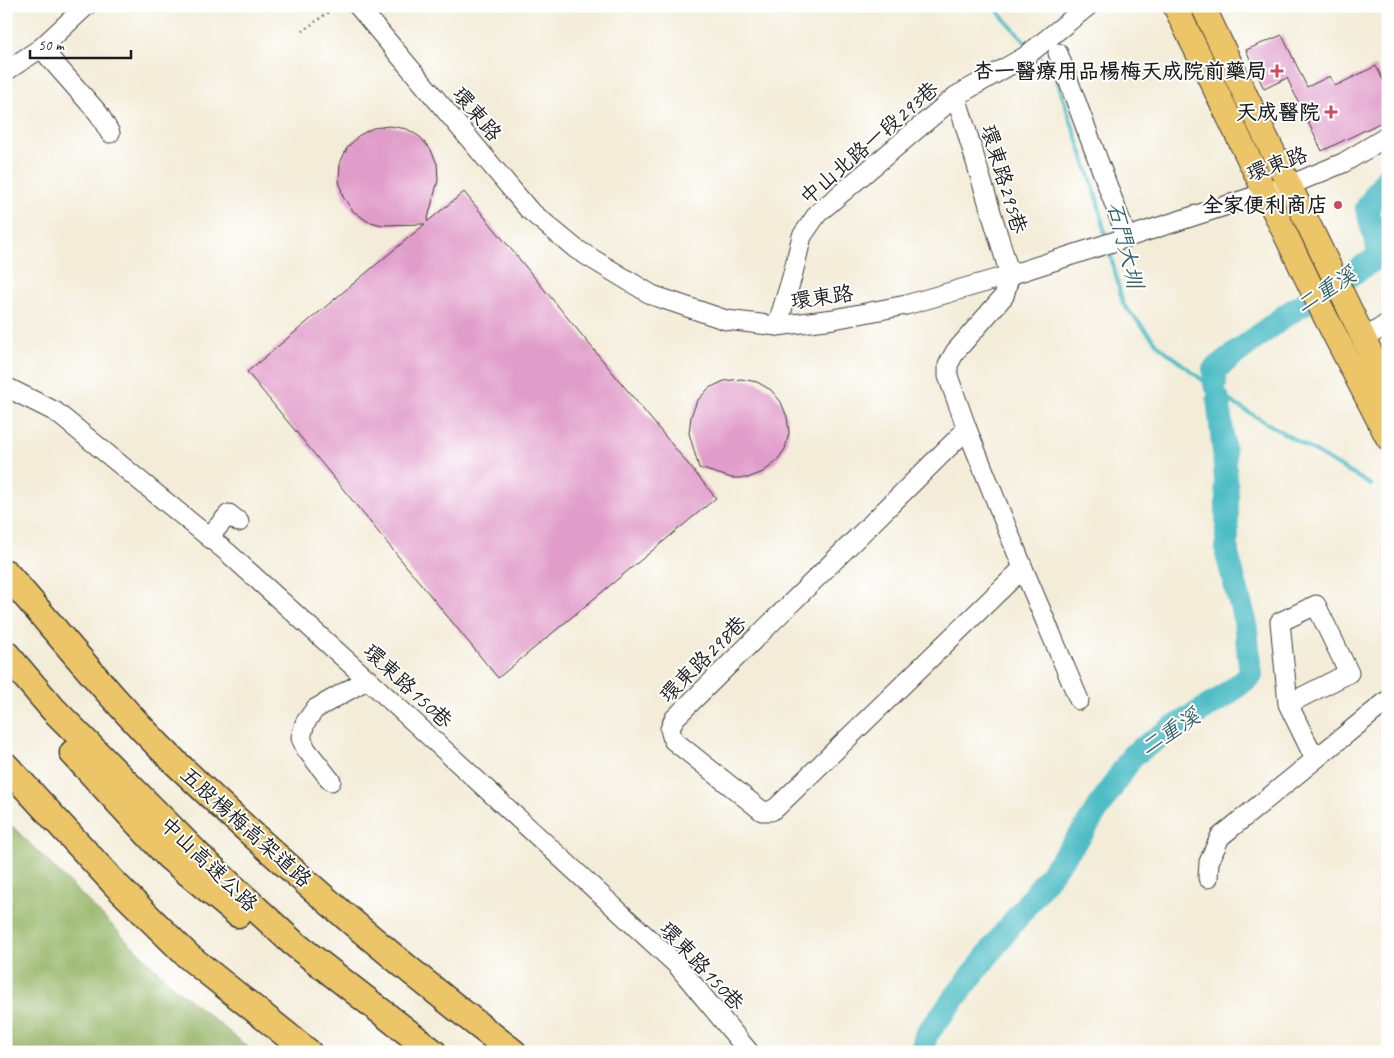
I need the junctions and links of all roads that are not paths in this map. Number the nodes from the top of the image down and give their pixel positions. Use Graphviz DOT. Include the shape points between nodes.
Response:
graph roads {
  1 [pos="86,6"];
  2 [pos="358,6"];
  3 [pos="1088,6"];
  4 [pos="1175,6"];
  5 [pos="1203,6"];
  6 [pos="1052,47"];
  7 [pos="41,48"];
  8 [pos="6,71"];
  9 [pos="956,96"];
  10 [pos="110,133"];
  11 [pos="1388,136"];
  12 [pos="1290,185"];
  13 [pos="1265,193"];
  14 [pos="1122,239"];
  15 [pos="1010,275"];
  16 [pos="1388,323"];
  17 [pos="777,326"];
  18 [pos="1364,339"];
  19 [pos="6,387"];
  20 [pos="1388,390"];
  21 [pos="967,429"];
  22 [pos="1388,438"];
  23 [pos="239,522"];
  24 [pos="209,537"];
  25 [pos="1023,568"];
  26 [pos="8,575"];
  27 [pos="6,654"];
  28 [pos="368,680"];
  29 [pos="6,681"];
  30 [pos="1079,700"];
  31 [pos="1388,700"];
  32 [pos="1288,704"];
  33 [pos="1315,759"];
  34 [pos="6,766"];
  35 [pos="332,781"];
  36 [pos="1208,878"];
  37 [pos="308,1052"];
  38 [pos="403,1052"];
  39 [pos="433,1052"];
  40 [pos="514,1052"];
  41 [pos="749,1052"];
  1 -- 7 [label="street"];
  2 -- 17 [label="street, 環東路" via="529,210 576,249 652,295 726,320"];
  3 -- 6 [label="street, 中山北路一段293巷"];
  4 -- 13 [label="main road"];
  5 -- 12 [label="main road"];
  6 -- 9 [label="street, 中山北路一段293巷" via="1026,56"];
  6 -- 14 [label="street"];
  7 -- 8 [label="street"];
  7 -- 10 [label="street" via="98,114"];
  9 -- 15 [label="street, 環東路295巷"];
  9 -- 17 [label="street, 中山北路一段293巷" via="818,213 802,236"];
  11 -- 12 [label="street, 環東路" via="1344,163"];
  12 -- 13 [label="street, 環東路"];
  12 -- 18 [label="main road"];
  13 -- 14 [label="street, 環東路"];
  13 -- 22 [label="main road"];
  14 -- 15 [label="street, 環東路"];
  15 -- 17 [label="street, 環東路" via="906,305"];
  15 -- 21 [label="street" via="1004,296 955,352 948,365 948,376"];
  16 -- 18 [label="street"];
  18 -- 20 [label="main road"];
  19 -- 24 [label="street, 環東路150巷" via="56,412"];
  21 -- 25 [label="street"];
  21 -- 25 [label="street, 環東路298巷" via="674,719 670,729 673,740 762,811 771,811"];
  23 -- 24 [label="street" via="229,514"];
  24 -- 28 [label="street, 環東路150巷"];
  25 -- 30 [label="street"];
  26 -- 40 [label="highway, 五股楊梅高架道路" via="89,671 174,761 322,896"];
  27 -- 39 [label="highway, 中山高速公路" via="53,709 199,856 292,942"];
  28 -- 35 [label="street" via="315,709 305,723 301,738 306,749"];
  28 -- 41 [label="street, 環東路150巷" via="677,965"];
  29 -- 38 [label="highway, 中山高速公路" via="168,856"];
  31 -- 33 [label="street"];
  32 -- 32 [label="street" via="1349,673 1316,605 1280,622"];
  32 -- 33 [label="street"];
  33 -- 36 [label="street" via="1220,837 1209,862"];
  34 -- 37 [label="highway" via="104,872 188,956"];
}
